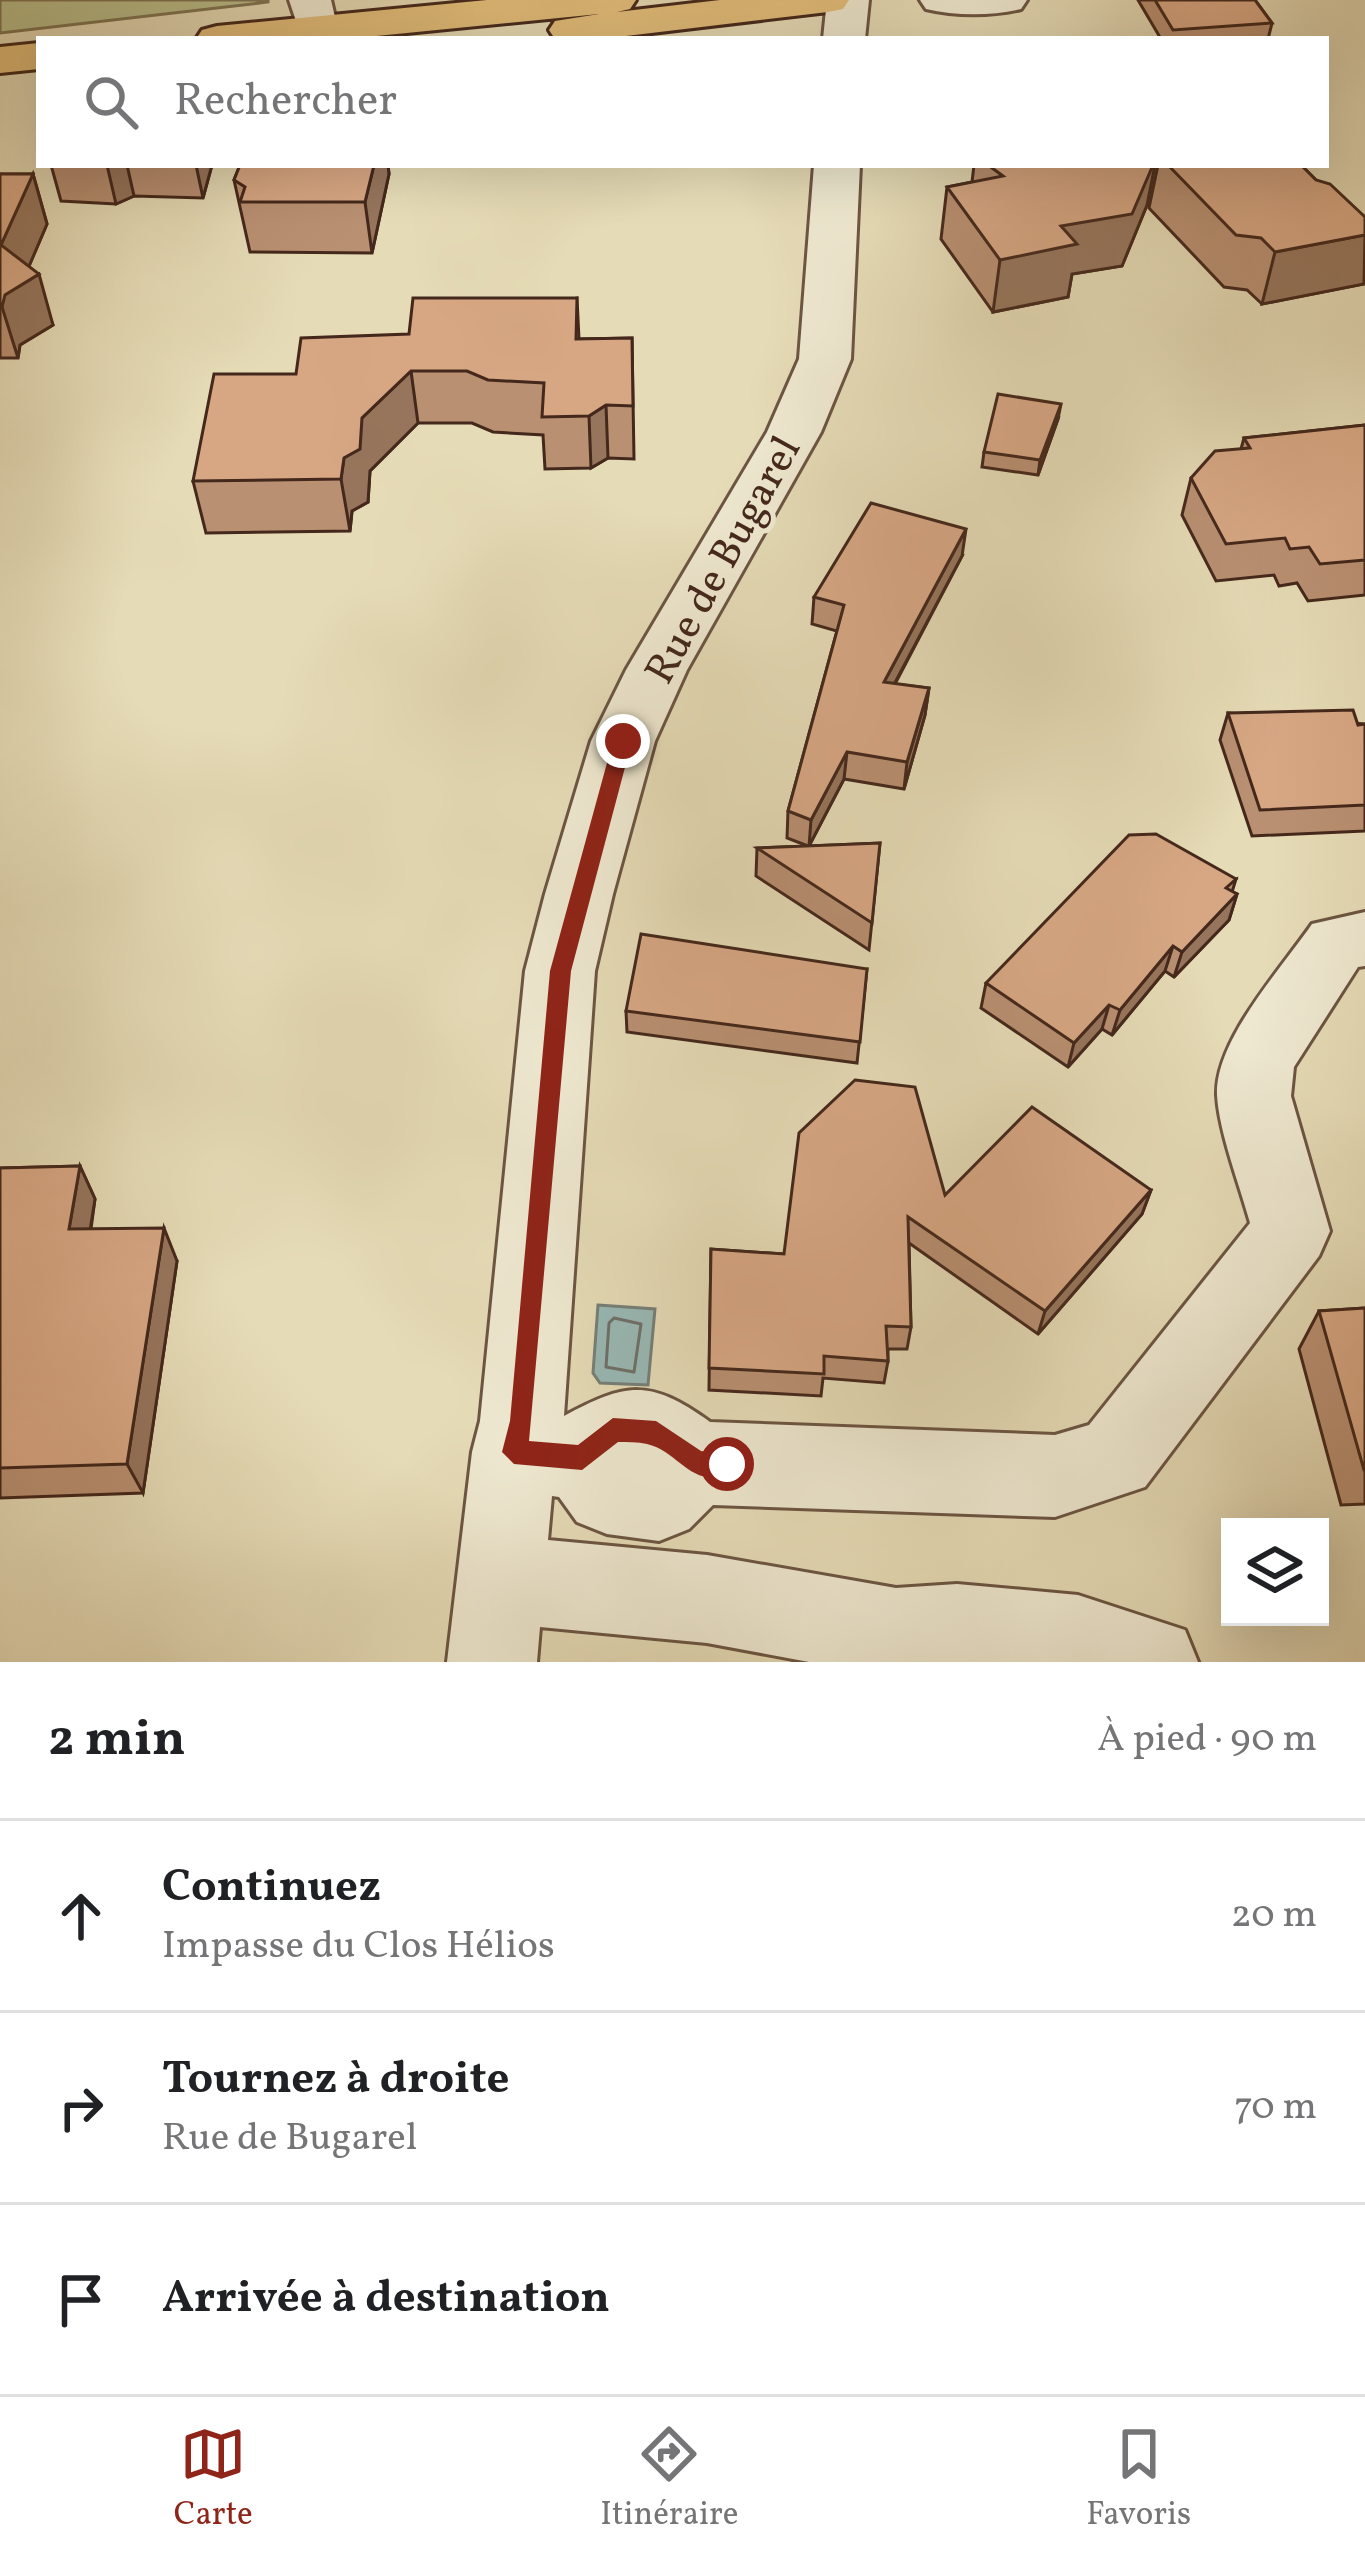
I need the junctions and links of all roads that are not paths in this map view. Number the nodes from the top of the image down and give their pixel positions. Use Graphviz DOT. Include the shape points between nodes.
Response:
graph roads {
  1 [pos="615,0"];
  2 [pos="828,0"];
  3 [pos="848,0"];
  4 [pos="941,0"];
  5 [pos="1006,0"];
  6 [pos="313,15"];
  7 [pos="230,36"];
  8 [pos="515,36"];
  9 [pos="844,36"];
  10 [pos="36,56"];
  11 [pos="0,60"];
  12 [pos="36,81"];
  13 [pos="0,85"];
  14 [pos="837,168"];
  15 [pos="1365,939"];
  16 [pos="548,1455"];
  17 [pos="496,1620"];
  18 [pos="1154,1662"];
  1 -- 6 [label="main road"];
  2 -- 8 [label="main road"];
  3 -- 9 [label="street"];
  4 -- 5 [label="street"];
  6 -- 7 [label="main road"];
  10 -- 11 [label="main road"];
  12 -- 13 [label="main road"];
  14 -- 16 [label="street, Rue de Bugarel" via="825,359 783,452 623,741 560,971 522,1421"];
  15 -- 16 [label="street" via="1337,943 1258,1061 1254,1096 1292,1232 1115,1458 1054,1476 697,1463 659,1499 607,1492"];
  16 -- 17 [label="street, Rue de Bugarel"];
  17 -- 18 [label="street" via="707,1599 896,1633 957,1629 1078,1640"];
}
